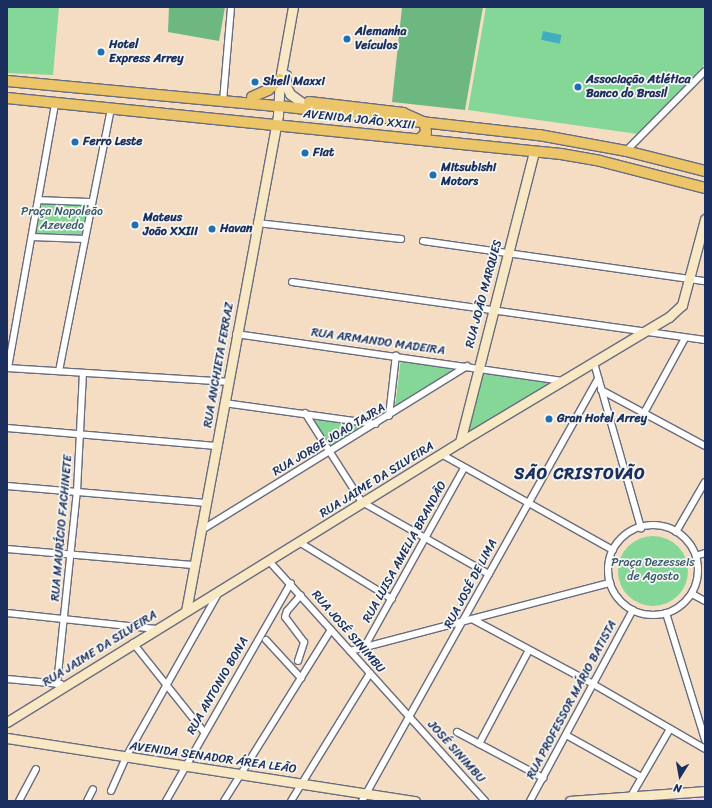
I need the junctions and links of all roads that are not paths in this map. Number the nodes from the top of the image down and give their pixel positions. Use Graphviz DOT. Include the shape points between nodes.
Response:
graph roads {
  1 [pos="231,7"];
  2 [pos="293,7"];
  3 [pos="299,7"];
  4 [pos="705,71"];
  5 [pos="282,79"];
  6 [pos="7,80"];
  7 [pos="119,92"];
  8 [pos="137,94"];
  9 [pos="252,97"];
  10 [pos="7,98"];
  11 [pos="227,101"];
  12 [pos="279,102"];
  13 [pos="301,102"];
  14 [pos="55,103"];
  15 [pos="114,108"];
  16 [pos="137,111"];
  17 [pos="425,123"];
  18 [pos="276,124"];
  19 [pos="444,126"];
  20 [pos="420,139"];
  21 [pos="439,140"];
  22 [pos="626,151"];
  23 [pos="534,152"];
  24 [pos="705,171"];
  25 [pos="705,188"];
  26 [pos="39,200"];
  27 [pos="92,202"];
  28 [pos="705,219"];
  29 [pos="257,223"];
  30 [pos="32,237"];
  31 [pos="84,239"];
  32 [pos="401,239"];
  33 [pos="422,241"];
  34 [pos="506,254"];
  35 [pos="689,279"];
  36 [pos="705,281"];
  37 [pos="292,282"];
  38 [pos="493,309"];
  39 [pos="645,332"];
  40 [pos="236,334"];
  41 [pos="685,338"];
  42 [pos="705,340"];
  43 [pos="396,355"];
  44 [pos="594,363"];
  45 [pos="467,366"];
  46 [pos="477,367"];
  47 [pos="7,368"];
  48 [pos="59,372"];
  49 [pos="83,373"];
  50 [pos="598,378"];
  51 [pos="564,381"];
  52 [pos="227,382"];
  53 [pos="601,390"];
  54 [pos="224,403"];
  55 [pos="305,412"];
  56 [pos="644,413"];
  57 [pos="389,416"];
  58 [pos="376,424"];
  59 [pos="7,428"];
  60 [pos="80,434"];
  61 [pos="460,442"];
  62 [pos="216,446"];
  63 [pos="705,446"];
  64 [pos="330,453"];
  65 [pos="441,454"];
  66 [pos="464,468"];
  67 [pos="705,482"];
  68 [pos="7,486"];
  69 [pos="77,491"];
  70 [pos="362,502"];
  71 [pos="206,503"];
  72 [pos="526,503"];
  73 [pos="641,528"];
  74 [pos="200,531"];
  75 [pos="676,532"];
  76 [pos="425,539"];
  77 [pos="299,542"];
  78 [pos="7,549"];
  79 [pos="613,550"];
  80 [pos="705,553"];
  81 [pos="72,554"];
  82 [pos="696,556"];
  83 [pos="269,561"];
  84 [pos="194,565"];
  85 [pos="488,574"];
  86 [pos="290,583"];
  87 [pos="610,583"];
  88 [pos="220,590"];
  89 [pos="692,594"];
  90 [pos="301,595"];
  91 [pos="392,599"];
  92 [pos="705,601"];
  93 [pos="633,610"];
  94 [pos="186,611"];
  95 [pos="7,613"];
  96 [pos="666,613"];
  97 [pos="65,618"];
  98 [pos="472,619"];
  99 [pos="464,621"];
  100 [pos="156,629"];
  101 [pos="331,630"];
  102 [pos="266,640"];
  103 [pos="134,643"];
  104 [pos="365,646"];
  105 [pos="529,650"];
  106 [pos="350,651"];
  107 [pos="298,661"];
  108 [pos="370,673"];
  109 [pos="301,678"];
  110 [pos="7,679"];
  111 [pos="62,684"];
  112 [pos="593,684"];
  113 [pos="167,686"];
  114 [pos="410,718"];
  115 [pos="7,722"];
  116 [pos="670,729"];
  117 [pos="204,732"];
  118 [pos="457,732"];
  119 [pos="566,735"];
  120 [pos="7,738"];
  121 [pos="705,740"];
  122 [pos="478,744"];
  123 [pos="705,749"];
  124 [pos="126,758"];
  125 [pos="186,766"];
  126 [pos="36,769"];
  127 [pos="242,774"];
  128 [pos="641,777"];
  129 [pos="543,778"];
  130 [pos="303,783"];
  131 [pos="93,789"];
  132 [pos="705,790"];
  133 [pos="111,791"];
  134 [pos="368,792"];
  135 [pos="631,796"];
  136 [pos="19,801"];
  137 [pos="87,801"];
  138 [pos="166,801"];
  139 [pos="224,801"];
  140 [pos="291,801"];
  141 [pos="362,801"];
  142 [pos="415,801"];
  143 [pos="485,801"];
  144 [pos="530,801"];
  145 [pos="570,801"];
  1 -- 11 [label="street"];
  2 -- 5 [label="street"];
  3 -- 5 [label="street"];
  4 -- 22 [label="street"];
  5 -- 9 [label="main road" via="268,90"];
  5 -- 12 [label="street, RUA ANCHIETA FERRAZ"];
  5 -- 13 [label="street" via="290,94"];
  6 -- 7 [label="main road, AVENIDA JOÃO XXIII"];
  7 -- 8 [label="main road, AVENIDA JOÃO XXIII"];
  7 -- 15 [label="main road" via="120,101"];
  8 -- 11 [label="main road, AVENIDA JOÃO XXIII"];
  8 -- 16 [label="main road" via="133,102"];
  9 -- 11 [label="main road"];
  9 -- 12 [label="main road"];
  10 -- 14 [label="main road, AVENIDA JOÃO XXIII"];
  11 -- 12 [label="main road, AVENIDA JOÃO XXIII"];
  12 -- 13 [label="main road"];
  12 -- 17 [label="main road, AVENIDA JOÃO XXIII"];
  12 -- 18 [label="street, RUA ANCHIETA FERRAZ"];
  13 -- 17 [label="main road" via="394,111"];
  14 -- 15 [label="main road, AVENIDA JOÃO XXIII"];
  14 -- 26 [label="street"];
  15 -- 16 [label="main road, AVENIDA JOÃO XXIII"];
  15 -- 27 [label="street"];
  16 -- 18 [label="main road, AVENIDA JOÃO XXIII"];
  17 -- 19 [label="main road, AVENIDA JOÃO XXIII"];
  17 -- 20 [label="main road" via="426,133"];
  18 -- 20 [label="main road, AVENIDA JOÃO XXIII"];
  18 -- 29 [label="street, RUA ANCHIETA FERRAZ"];
  19 -- 21 [label="main road" via="438,133"];
  19 -- 22 [label="main road, AVENIDA JOÃO XXIII" via="538,135"];
  20 -- 21 [label="main road, AVENIDA JOÃO XXIII"];
  21 -- 23 [label="main road, AVENIDA JOÃO XXIII"];
  22 -- 24 [label="main road, AVENIDA JOÃO XXIII"];
  23 -- 25 [label="main road, AVENIDA JOÃO XXIII" via="600,161"];
  23 -- 34 [label="street, RUA JOÃO MARQUES"];
  26 -- 27 [label="street"];
  26 -- 30 [label="street"];
  27 -- 31 [label="street"];
  28 -- 35 [label="street, RUA JAIME DA SILVEIRA"];
  29 -- 32 [label="street"];
  29 -- 40 [label="street, RUA ANCHIETA FERRAZ"];
  30 -- 31 [label="street"];
  30 -- 47 [label="street"];
  31 -- 48 [label="street"];
  33 -- 34 [label="street"];
  34 -- 35 [label="street"];
  34 -- 38 [label="street, RUA JOÃO MARQUES"];
  35 -- 36 [label="street"];
  35 -- 39 [label="street, RUA JAIME DA SILVEIRA" via="681,308"];
  37 -- 38 [label="street"];
  38 -- 39 [label="street"];
  38 -- 46 [label="street, RUA JOÃO MARQUES"];
  39 -- 41 [label="street"];
  39 -- 44 [label="street, RUA JAIME DA SILVEIRA"];
  40 -- 43 [label="street, RUA ARMANDO MADEIRA"];
  40 -- 52 [label="street, RUA ANCHIETA FERRAZ"];
  41 -- 42 [label="street"];
  41 -- 56 [label="street"];
  43 -- 45 [label="street, RUA ARMANDO MADEIRA"];
  43 -- 57 [label="street"];
  44 -- 50 [label="street"];
  44 -- 51 [label="street, RUA JAIME DA SILVEIRA"];
  45 -- 46 [label="street, RUA ARMANDO MADEIRA"];
  45 -- 57 [label="street, RUA JORGE JOAO TAJRA"];
  46 -- 51 [label="street, RUA ARMANDO MADEIRA"];
  46 -- 61 [label="street, RUA JOÃO MARQUES"];
  47 -- 48 [label="street"];
  48 -- 49 [label="street"];
  49 -- 52 [label="street"];
  49 -- 60 [label="street, RUA MAURÍCIO FACHINETE"];
  50 -- 53 [label="street"];
  50 -- 72 [label="street, RUA JOSÉ DE LIMA"];
  51 -- 61 [label="street, RUA JAIME DA SILVEIRA"];
  52 -- 54 [label="street, RUA ANCHIETA FERRAZ"];
  53 -- 56 [label="street"];
  53 -- 73 [label="street"];
  54 -- 55 [label="street"];
  54 -- 62 [label="street, RUA ANCHIETA FERRAZ"];
  55 -- 58 [label="street"];
  55 -- 64 [label="street"];
  56 -- 63 [label="street"];
  57 -- 58 [label="street, RUA JORGE JOAO TAJRA"];
  58 -- 64 [label="street, RUA JORGE JOAO TAJRA"];
  59 -- 60 [label="street"];
  60 -- 62 [label="street"];
  60 -- 69 [label="street, RUA MAURÍCIO FACHINETE"];
  61 -- 65 [label="street, RUA JAIME DA SILVEIRA"];
  62 -- 71 [label="street, RUA ANCHIETA FERRAZ"];
  64 -- 70 [label="street"];
  64 -- 74 [label="street, RUA JORGE JOAO TAJRA"];
  65 -- 66 [label="street"];
  65 -- 70 [label="street, RUA JAIME DA SILVEIRA"];
  66 -- 72 [label="street"];
  66 -- 76 [label="street, RUA LUISA AMELIA BRANDÃO"];
  67 -- 75 [label="street"];
  68 -- 69 [label="street"];
  69 -- 71 [label="street"];
  69 -- 81 [label="street, RUA MAURÍCIO FACHINETE"];
  70 -- 76 [label="street"];
  70 -- 77 [label="street, RUA JAIME DA SILVEIRA"];
  71 -- 74 [label="street, RUA ANCHIETA FERRAZ"];
  72 -- 79 [label="street"];
  72 -- 85 [label="street, RUA JOSÉ DE LIMA"];
  73 -- 75 [label="street" via="664,527"];
  73 -- 79 [label="street" via="626,535"];
  74 -- 84 [label="street, RUA ANCHIETA FERRAZ"];
  75 -- 82 [label="street" via="688,542"];
  76 -- 85 [label="street"];
  76 -- 91 [label="street, RUA LUISA AMELIA BRANDÃO"];
  77 -- 83 [label="street, RUA JAIME DA SILVEIRA"];
  77 -- 91 [label="street"];
  78 -- 81 [label="street"];
  79 -- 87 [label="street" via="609,562"];
  80 -- 82 [label="street"];
  81 -- 84 [label="street"];
  81 -- 97 [label="street, RUA MAURÍCIO FACHINETE"];
  82 -- 89 [label="street" via="698,570"];
  83 -- 86 [label="street, RUA JOSÉ SINIMBU"];
  83 -- 88 [label="street, RUA JAIME DA SILVEIRA"];
  84 -- 94 [label="street, RUA ANCHIETA FERRAZ"];
  85 -- 99 [label="street, RUA JOSÉ DE LIMA"];
  86 -- 90 [label="street, RUA JOSÉ SINIMBU"];
  86 -- 117 [label="street, RUA ANTONIO BONA"];
  87 -- 93 [label="street" via="621,601"];
  87 -- 98 [label="street"];
  88 -- 94 [label="street, RUA JAIME DA SILVEIRA"];
  88 -- 113 [label="street"];
  89 -- 92 [label="street"];
  89 -- 96 [label="street" via="682,605"];
  90 -- 101 [label="street, RUA JOSÉ SINIMBU"];
  90 -- 107 [label="street" via="287,610 286,617 304,642"];
  91 -- 104 [label="street, RUA LUISA AMELIA BRANDÃO"];
  93 -- 96 [label="street" via="651,615"];
  93 -- 112 [label="street, RUA PROFESSOR MÁRIO BATISTA"];
  94 -- 100 [label="street, RUA JAIME DA SILVEIRA"];
  95 -- 97 [label="street"];
  96 -- 121 [label="street"];
  97 -- 100 [label="street"];
  97 -- 111 [label="street, RUA MAURÍCIO FACHINETE"];
  98 -- 99 [label="street"];
  98 -- 105 [label="street"];
  99 -- 104 [label="street"];
  99 -- 114 [label="street, RUA JOSÉ DE LIMA"];
  100 -- 103 [label="street, RUA JAIME DA SILVEIRA"];
  101 -- 106 [label="street, RUA JOSÉ SINIMBU"];
  101 -- 109 [label="street"];
  102 -- 109 [label="street"];
  103 -- 111 [label="street, RUA JAIME DA SILVEIRA"];
  103 -- 113 [label="street"];
  104 -- 106 [label="street"];
  105 -- 112 [label="street"];
  105 -- 122 [label="street"];
  106 -- 108 [label="street, RUA JOSÉ SINIMBU"];
  108 -- 114 [label="street, RUA JOSÉ SINIMBU"];
  108 -- 130 [label="street"];
  109 -- 127 [label="street"];
  110 -- 111 [label="street"];
  111 -- 115 [label="street, RUA JAIME DA SILVEIRA"];
  112 -- 116 [label="street"];
  112 -- 119 [label="street, RUA PROFESSOR MÁRIO BATISTA"];
  113 -- 117 [label="street"];
  113 -- 124 [label="street"];
  114 -- 134 [label="street, RUA JOSÉ DE LIMA"];
  114 -- 143 [label="street, JOSÉ SINIMBU"];
  116 -- 123 [label="street"];
  116 -- 128 [label="street"];
  117 -- 125 [label="street, RUA ANTONIO BONA"];
  118 -- 122 [label="street"];
  119 -- 128 [label="street"];
  119 -- 129 [label="street, RUA PROFESSOR MÁRIO BATISTA"];
  120 -- 124 [label="street, AVENIDA SENADOR ÁREA LEÃO"];
  122 -- 129 [label="street"];
  124 -- 125 [label="street, AVENIDA SENADOR ÁREA LEÃO"];
  124 -- 133 [label="street"];
  125 -- 127 [label="street, AVENIDA SENADOR ÁREA LEÃO"];
  125 -- 138 [label="street, RUA ANTONIO BONA"];
  126 -- 136 [label="street"];
  127 -- 130 [label="street, AVENIDA SENADOR ÁREA LEÃO"];
  127 -- 139 [label="street"];
  128 -- 135 [label="street"];
  129 -- 144 [label="street, RUA PROFESSOR MÁRIO BATISTA"];
  130 -- 134 [label="street, AVENIDA SENADOR ÁREA LEÃO"];
  130 -- 140 [label="street"];
  131 -- 137 [label="street"];
  132 -- 135 [label="street"];
  134 -- 141 [label="street, RUA JOSÉ DE LIMA"];
  134 -- 142 [label="street, AVENIDA SENADOR ÁREA LEÃO"];
  135 -- 145 [label="street"];
}
